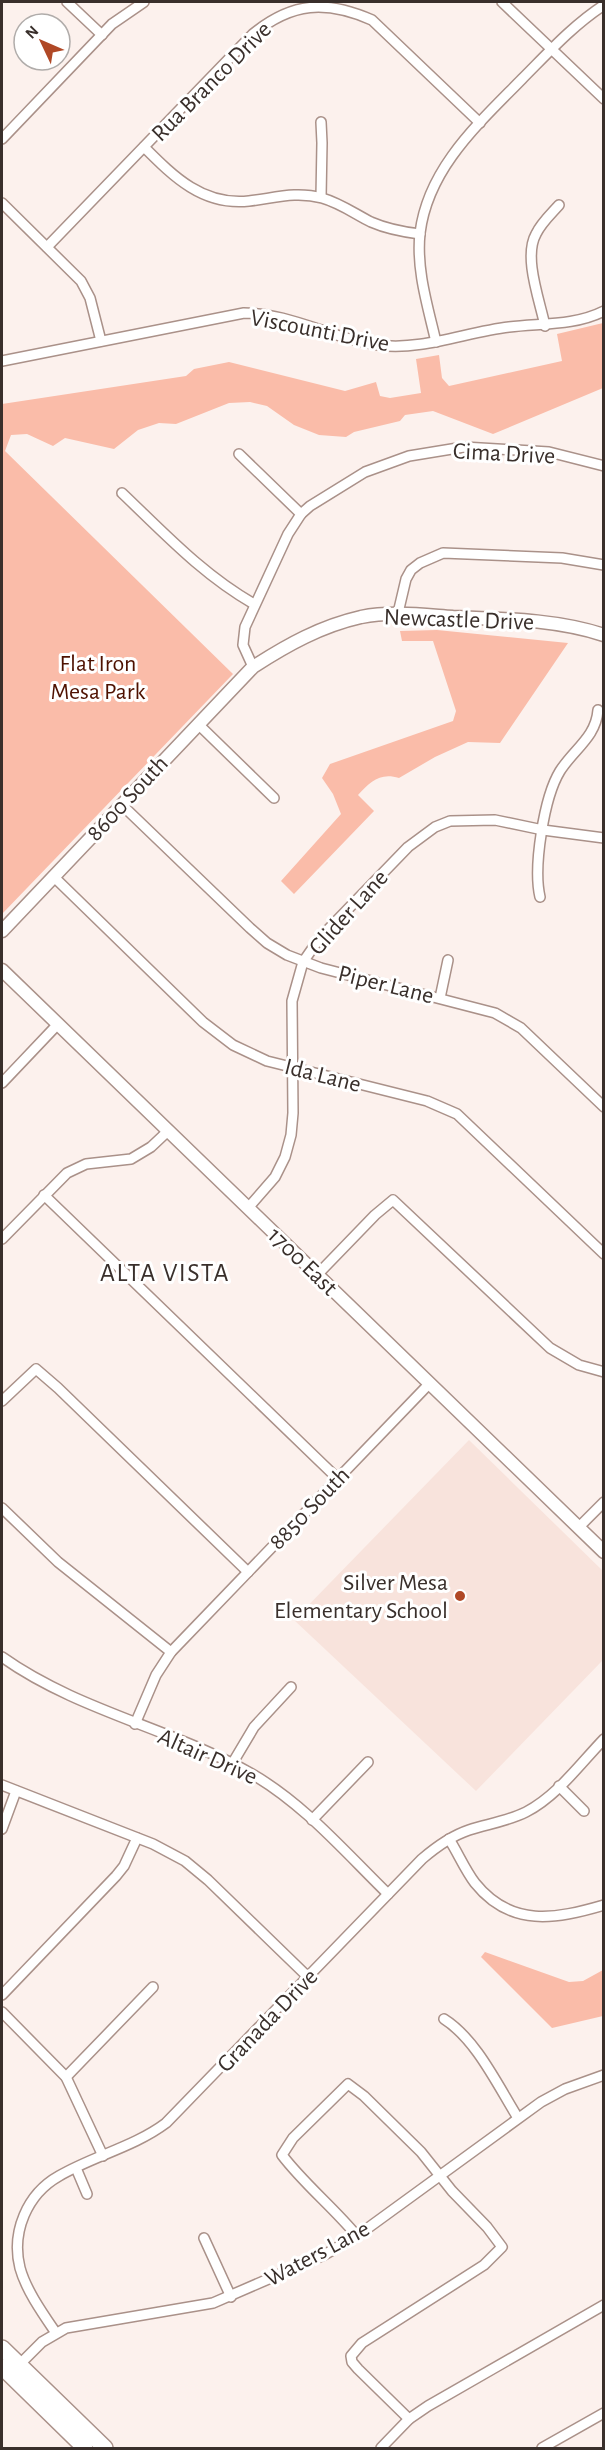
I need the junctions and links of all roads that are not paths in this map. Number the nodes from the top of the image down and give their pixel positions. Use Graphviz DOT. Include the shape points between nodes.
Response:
graph roads {
  1 [pos="67,2"];
  2 [pos="144,2"];
  3 [pos="502,2"];
  4 [pos="319,3"];
  5 [pos="603,5"];
  6 [pos="102,35"];
  7 [pos="551,49"];
  8 [pos="603,99"];
  9 [pos="321,122"];
  10 [pos="480,123"];
  11 [pos="2,139"];
  12 [pos="144,147"];
  13 [pos="321,197"];
  14 [pos="2,203"];
  15 [pos="559,205"];
  16 [pos="420,234"];
  17 [pos="47,247"];
  18 [pos="603,310"];
  19 [pos="545,326"];
  20 [pos="101,341"];
  21 [pos="436,342"];
  22 [pos="2,361"];
  23 [pos="238,454"];
  24 [pos="603,466"];
  25 [pos="122,493"];
  26 [pos="301,514"];
  27 [pos="603,565"];
  28 [pos="254,604"];
  29 [pos="398,614"];
  30 [pos="603,635"];
  31 [pos="253,667"];
  32 [pos="598,710"];
  33 [pos="198,724"];
  34 [pos="274,798"];
  35 [pos="121,804"];
  36 [pos="543,830"];
  37 [pos="603,838"];
  38 [pos="53,876"];
  39 [pos="540,897"];
  40 [pos="2,931"];
  41 [pos="448,960"];
  42 [pos="303,962"];
  43 [pos="2,970"];
  44 [pos="440,998"];
  45 [pos="58,1024"];
  46 [pos="292,1068"];
  47 [pos="2,1083"];
  48 [pos="603,1107"];
  49 [pos="168,1131"];
  50 [pos="44,1195"];
  51 [pos="248,1208"];
  52 [pos="2,1239"];
  53 [pos="603,1254"];
  54 [pos="317,1275"];
  55 [pos="603,1372"];
  56 [pos="429,1384"];
  57 [pos="2,1401"];
  58 [pos="337,1478"];
  59 [pos="603,1502"];
  60 [pos="2,1508"];
  61 [pos="578,1528"];
  62 [pos="603,1552"];
  63 [pos="248,1572"];
  64 [pos="171,1652"];
  65 [pos="2,1657"];
  66 [pos="291,1687"];
  67 [pos="135,1724"];
  68 [pos="603,1739"];
  69 [pos="368,1762"];
  70 [pos="232,1764"];
  71 [pos="2,1785"];
  72 [pos="559,1786"];
  73 [pos="16,1791"];
  74 [pos="584,1811"];
  75 [pos="312,1820"];
  76 [pos="2,1829"];
  77 [pos="137,1838"];
  78 [pos="449,1839"];
  79 [pos="388,1894"];
  80 [pos="603,1905"];
  81 [pos="308,1977"];
  82 [pos="153,1986"];
  83 [pos="2,1995"];
  84 [pos="2,2012"];
  85 [pos="444,2019"];
  86 [pos="603,2075"];
  87 [pos="66,2077"];
  88 [pos="518,2118"];
  89 [pos="103,2156"];
  90 [pos="76,2168"];
  91 [pos="439,2175"];
  92 [pos="87,2194"];
  93 [pos="357,2236"];
  94 [pos="204,2238"];
  95 [pos="231,2297"];
  96 [pos="603,2305"];
  97 [pos="56,2332"];
  98 [pos="2,2348"];
  99 [pos="10,2369"];
  100 [pos="603,2413"];
  101 [pos="409,2419"];
  102 [pos="85,2448"];
  103 [pos="105,2448"];
  104 [pos="381,2448"];
  105 [pos="542,2448"];
  1 -- 6 [label="street"];
  2 -- 6 [label="street"];
  3 -- 7 [label="street"];
  4 -- 10 [label="street, Rua Branco Drive" via="355,12 372,21"];
  4 -- 12 [label="street, Rua Branco Drive" via="282,13 260,28"];
  5 -- 7 [label="street"];
  6 -- 11 [label="street"];
  7 -- 8 [label="street"];
  7 -- 10 [label="street"];
  9 -- 13 [label="street"];
  10 -- 16 [label="street" via="439,176"];
  12 -- 13 [label="street" via="183,184 216,199 250,201 284,194"];
  12 -- 17 [label="street, Rua Branco Drive"];
  13 -- 16 [label="street" via="385,227"];
  14 -- 17 [label="street"];
  15 -- 19 [label="street" via="542,224 532,245 532,265"];
  16 -- 21 [label="street" via="421,272"];
  17 -- 20 [label="street" via="86,289"];
  18 -- 19 [label="street, Viscounti Drive"];
  19 -- 21 [label="street, Viscounti Drive" via="510,327"];
  20 -- 21 [label="street, Viscounti Drive" via="232,314 256,313 379,345"];
  20 -- 22 [label="street, Viscounti Drive"];
  23 -- 26 [label="street"];
  24 -- 26 [label="street, Cima Drive" via="549,453 464,447 438,450 387,462 365,472"];
  25 -- 28 [label="street" via="212,578"];
  26 -- 28 [label="street, Cima Drive"];
  27 -- 29 [label="street" via="562,558 443,553 411,570"];
  28 -- 31 [label="street, Cima Drive" via="243,638"];
  29 -- 30 [label="street, Newcastle Drive" via="554,623"];
  29 -- 31 [label="street, Newcastle Drive" via="362,617 326,627 288,644"];
  31 -- 33 [label="street, 8600 South"];
  32 -- 36 [label="street" via="592,734 560,771 551,789"];
  33 -- 34 [label="street"];
  33 -- 35 [label="street, 8600 South"];
  35 -- 38 [label="street, 8600 South"];
  35 -- 42 [label="street, Piper Lane" via="267,943"];
  36 -- 37 [label="street, Glider Lane"];
  36 -- 39 [label="street" via="537,874"];
  36 -- 42 [label="street, Glider Lane" via="480,819 450,821 435,827 408,847 319,939"];
  38 -- 40 [label="street, 8600 South"];
  38 -- 46 [label="street, Ida Lane" via="217,1035 249,1054"];
  41 -- 44 [label="street"];
  42 -- 44 [label="street, Piper Lane"];
  42 -- 46 [label="street, Glider Lane" via="292,1001"];
  43 -- 45 [label="street, 1700 East"];
  44 -- 48 [label="street, Piper Lane" via="481,1008 514,1024"];
  45 -- 47 [label="street"];
  45 -- 49 [label="street, 1700 East"];
  46 -- 51 [label="street, Glider Lane" via="293,1113 285,1157 275,1177"];
  46 -- 53 [label="street, Ida Lane" via="427,1101 457,1114"];
  49 -- 50 [label="street" via="131,1159 76,1168"];
  49 -- 51 [label="street, 1700 East"];
  50 -- 52 [label="street"];
  50 -- 58 [label="street"];
  51 -- 54 [label="street, 1700 East"];
  54 -- 55 [label="street" via="393,1200 550,1348 579,1365"];
  54 -- 56 [label="street, 1700 East"];
  56 -- 58 [label="street, 8850 South"];
  56 -- 61 [label="street, 1700 East"];
  57 -- 63 [label="street" via="36,1369"];
  58 -- 63 [label="street, 8850 South"];
  59 -- 61 [label="street"];
  60 -- 64 [label="street" via="58,1562"];
  61 -- 62 [label="street, 1700 East"];
  63 -- 64 [label="street, 8850 South"];
  64 -- 67 [label="street, 8850 South" via="156,1675"];
  65 -- 67 [label="street, Altair Drive" via="64,1694"];
  66 -- 70 [label="street" via="254,1727"];
  67 -- 70 [label="street, Altair Drive"];
  68 -- 72 [label="street, Granada Drive"];
  69 -- 75 [label="street"];
  70 -- 75 [label="street, Altair Drive" via="269,1784"];
  71 -- 73 [label="street"];
  72 -- 74 [label="street"];
  72 -- 78 [label="street, Granada Drive" via="527,1811"];
  73 -- 76 [label="street"];
  73 -- 77 [label="street"];
  75 -- 79 [label="street, Altair Drive"];
  77 -- 81 [label="street" via="172,1853 198,1871"];
  77 -- 83 [label="street" via="116,1876"];
  78 -- 79 [label="street, Granada Drive" via="422,1859"];
  78 -- 80 [label="street" via="476,1883 512,1910 557,1917"];
  79 -- 81 [label="street, Granada Drive"];
  81 -- 89 [label="street, Granada Drive" via="166,2123"];
  82 -- 87 [label="street"];
  84 -- 87 [label="street"];
  85 -- 88 [label="street" via="466,2038"];
  86 -- 88 [label="street, Waters Lane" via="565,2089"];
  87 -- 89 [label="street"];
  88 -- 91 [label="street, Waters Lane"];
  89 -- 90 [label="street, Granada Drive"];
  90 -- 92 [label="street"];
  90 -- 97 [label="street, Granada Drive" via="34,2197 18,2240 25,2281"];
  91 -- 93 [label="street, Waters Lane"];
  91 -- 93 [label="street" via="410,2140 348,2084 293,2138 282,2155"];
  91 -- 101 [label="street" via="502,2247 484,2265 362,2343 351,2356 358,2369"];
  93 -- 95 [label="street, Waters Lane" via="315,2260"];
  94 -- 95 [label="street"];
  95 -- 97 [label="street, Waters Lane" via="195,2307 82,2323"];
  96 -- 101 [label="street"];
  97 -- 99 [label="street, Waters Lane"];
  98 -- 99 [label="main road"];
  99 -- 102 [label="main road"];
  99 -- 103 [label="main road"];
  100 -- 105 [label="street"];
  101 -- 104 [label="street"];
}
